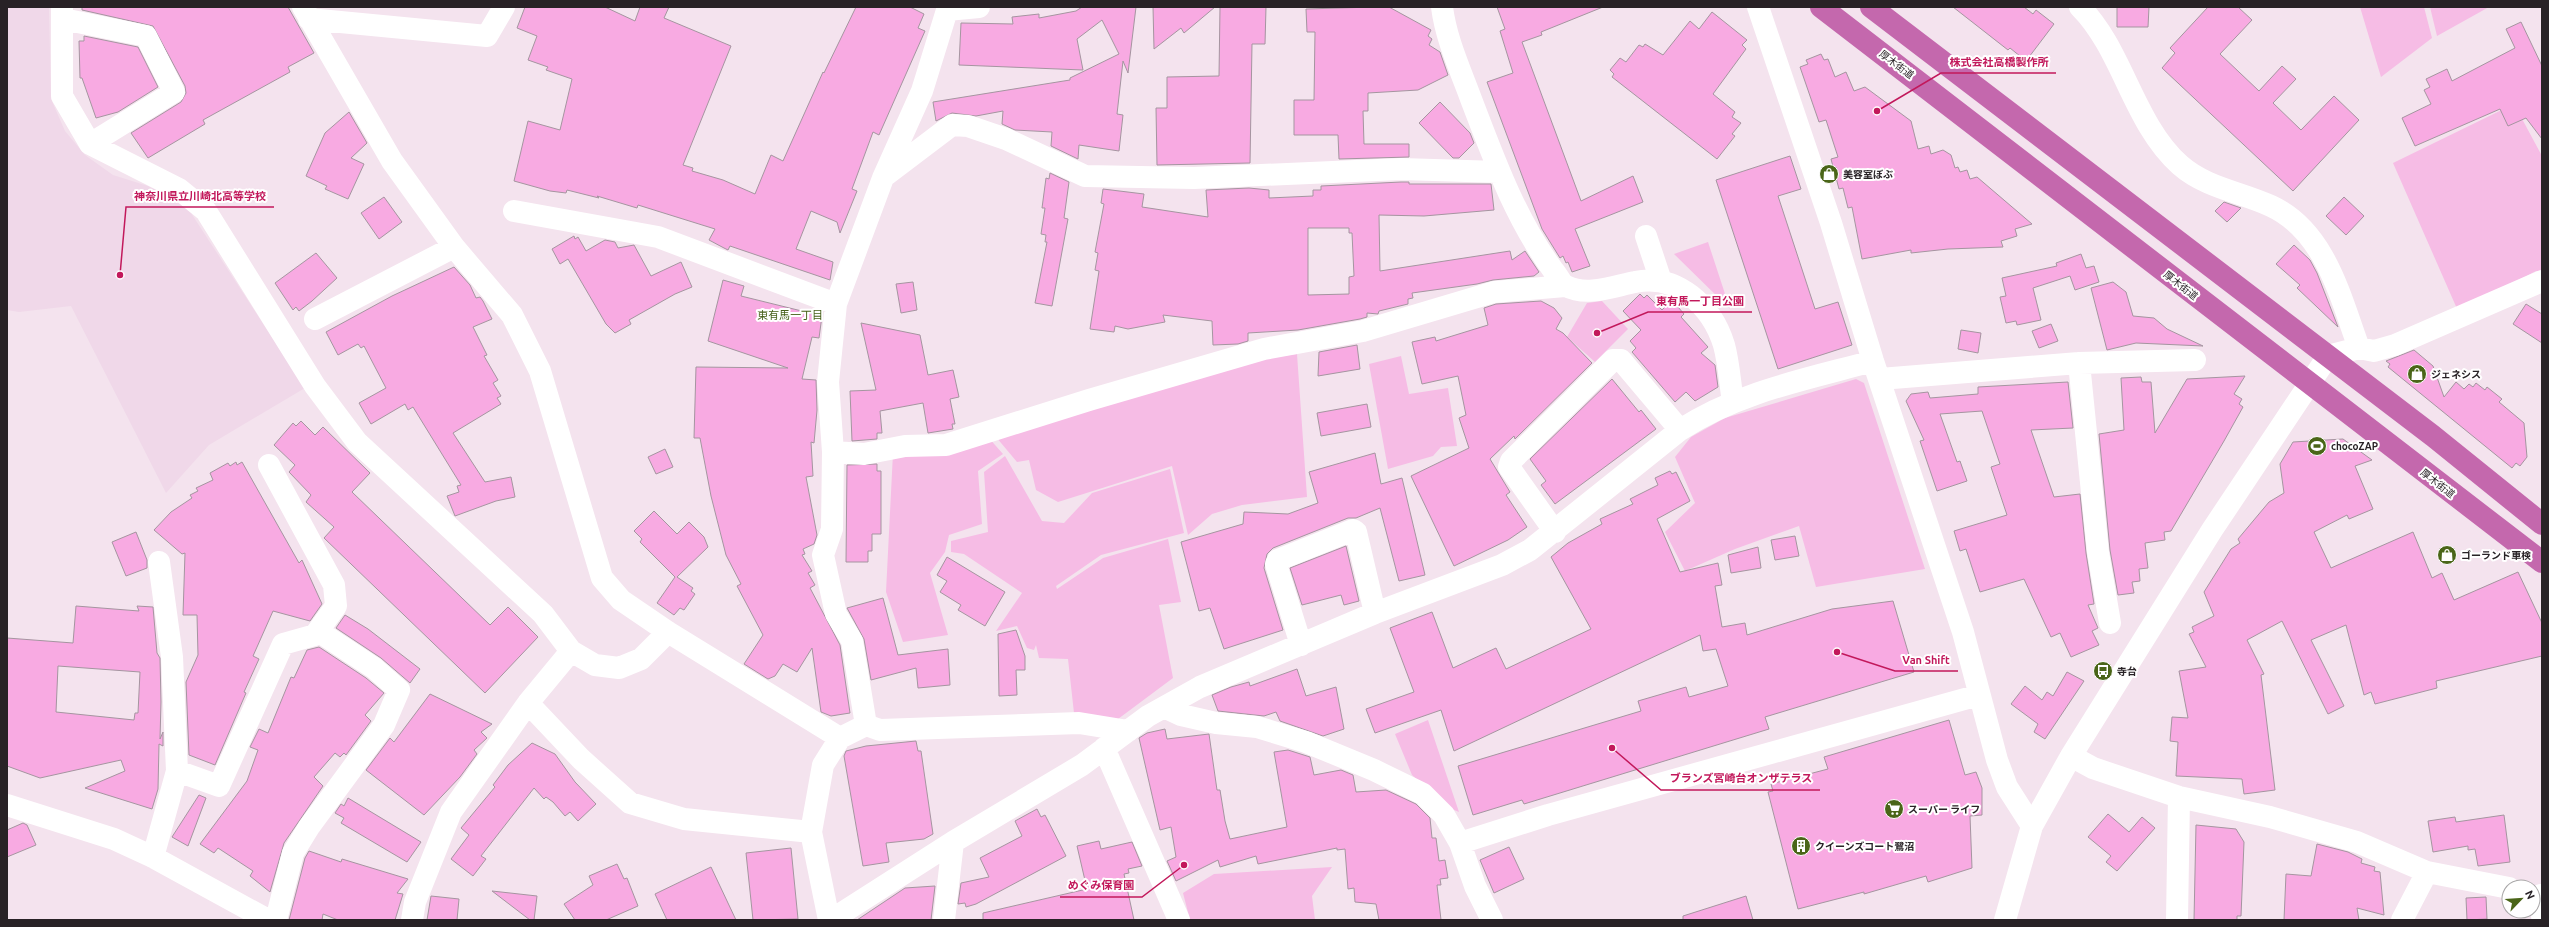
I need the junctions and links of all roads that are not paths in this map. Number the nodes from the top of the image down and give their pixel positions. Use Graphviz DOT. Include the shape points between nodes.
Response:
graph roads {
  1 [pos="504,7"];
  2 [pos="979,7"];
  3 [pos="1442,7"];
  4 [pos="1758,7"];
  5 [pos="1820,7"];
  6 [pos="1871,7"];
  7 [pos="2080,7"];
  8 [pos="947,9"];
  9 [pos="63,13"];
  10 [pos="306,13"];
  11 [pos="90,144"];
  12 [pos="1499,172"];
  13 [pos="883,178"];
  14 [pos="514,210"];
  15 [pos="1646,236"];
  16 [pos="454,247"];
  17 [pos="1661,281"];
  18 [pos="2542,281"];
  19 [pos="1565,286"];
  20 [pos="836,304"];
  21 [pos="315,319"];
  22 [pos="2359,348"];
  23 [pos="2328,356"];
  24 [pos="2195,360"];
  25 [pos="2078,363"];
  26 [pos="1877,370"];
  27 [pos="2308,384"];
  28 [pos="1733,402"];
  29 [pos="1680,430"];
  30 [pos="833,452"];
  31 [pos="269,465"];
  32 [pos="2542,524"];
  33 [pos="1555,532"];
  34 [pos="159,562"];
  35 [pos="2542,562"];
  36 [pos="1375,613"];
  37 [pos="2110,623"];
  38 [pos="318,631"];
  39 [pos="668,632"];
  40 [pos="1301,645"];
  41 [pos="571,651"];
  42 [pos="1979,695"];
  43 [pos="528,703"];
  44 [pos="1164,707"];
  45 [pos="866,725"];
  46 [pos="1128,731"];
  47 [pos="840,738"];
  48 [pos="1104,748"];
  49 [pos="2071,756"];
  50 [pos="177,771"];
  51 [pos="2178,797"];
  52 [pos="7,805"];
  53 [pos="2032,826"];
  54 [pos="811,832"];
  55 [pos="953,842"];
  56 [pos="1460,843"];
  57 [pos="153,857"];
  58 [pos="2428,872"];
  59 [pos="2501,886"];
  60 [pos="837,918"];
  61 [pos="268,920"];
  62 [pos="276,920"];
  63 [pos="412,920"];
  64 [pos="944,920"];
  65 [pos="1179,920"];
  66 [pos="1492,920"];
  67 [pos="2005,920"];
  68 [pos="2177,920"];
  69 [pos="2402,920"];
  1 -- 10 [label="street" via="487,36"];
  2 -- 8 [label="street"];
  3 -- 12 [label="street" via="1454,55"];
  4 -- 26 [label="street" via="1831,223"];
  5 -- 27 [label="highway, 厚木街道" via="2001,144"];
  6 -- 23 [label="highway"];
  7 -- 22 [label="street" via="2091,18 2152,130 2180,165 2209,183 2271,206 2294,219 2304,231 2324,256"];
  8 -- 13 [label="street" via="922,91"];
  9 -- 11 [label="street" via="62,96"];
  9 -- 11 [label="street" via="146,36 174,92"];
  10 -- 16 [label="street" via="392,161"];
  11 -- 41 [label="street" via="180,190 206,211 311,380 357,442 543,614"];
  12 -- 13 [label="street" via="1402,169 1194,178 1085,176 1006,139 968,126 952,125"];
  12 -- 19 [label="street" via="1533,242"];
  13 -- 20 [label="street"];
  14 -- 20 [label="street" via="658,237"];
  15 -- 17 [label="street"];
  16 -- 21 [label="street"];
  16 -- 39 [label="street" via="512,315 540,371 602,578 621,600"];
  17 -- 19 [label="street" via="1637,281 1583,291"];
  17 -- 28 [label="street" via="1680,287 1696,299 1712,319 1724,345"];
  18 -- 22 [label="street" via="2395,345 2374,351"];
  19 -- 30 [label="street" via="1494,292 1363,331 1264,349 946,445 905,446 864,454"];
  20 -- 30 [label="street" via="828,382"];
  22 -- 23 [label="street"];
  23 -- 27 [label="street"];
  23 -- 32 [label="highway"];
  24 -- 25 [label="street"];
  25 -- 26 [label="street"];
  25 -- 37 [label="street" via="2098,552"];
  26 -- 28 [label="street"];
  26 -- 42 [label="street" via="1963,632"];
  27 -- 35 [label="highway, 厚木街道"];
  27 -- 49 [label="street" via="2125,667"];
  28 -- 29 [label="street" via="1706,414"];
  29 -- 33 [label="street"];
  29 -- 33 [label="street" via="1621,360 1613,360 1511,461 1509,467"];
  30 -- 45 [label="street" via="832,528 823,555 836,614 852,641"];
  31 -- 38 [label="street" via="334,584 336,606"];
  33 -- 36 [label="street" via="1530,550 1502,565"];
  34 -- 50 [label="street" via="172,657"];
  36 -- 40 [label="street"];
  36 -- 40 [label="street" via="1356,532 1353,530 1278,560 1276,564"];
  38 -- 50 [label="street" via="315,635 283,644 219,786"];
  38 -- 62 [label="street" via="374,668 399,690 384,725 309,827 293,853"];
  39 -- 41 [label="street" via="641,659 619,668 595,665"];
  39 -- 47 [label="street"];
  40 -- 44 [label="street" via="1200,687"];
  41 -- 43 [label="street"];
  42 -- 53 [label="street" via="2007,787"];
  42 -- 56 [label="street" via="1548,815"];
  43 -- 54 [label="street" via="581,759 630,803 684,819"];
  43 -- 63 [label="street" via="451,812 415,902"];
  44 -- 46 [label="street"];
  44 -- 56 [label="street" via="1181,715 1216,723 1257,727 1306,742 1374,770 1423,794 1444,816"];
  45 -- 46 [label="street" via="880,730 1078,723"];
  45 -- 47 [label="street"];
  46 -- 48 [label="street"];
  47 -- 54 [label="street" via="823,765"];
  48 -- 55 [label="street" via="1082,765"];
  48 -- 65 [label="street"];
  49 -- 51 [label="street" via="2094,768"];
  49 -- 53 [label="street"];
  50 -- 57 [label="street"];
  51 -- 58 [label="street" via="2270,817 2357,842"];
  51 -- 68 [label="street"];
  52 -- 57 [label="street" via="114,839"];
  53 -- 67 [label="street"];
  54 -- 60 [label="street"];
  55 -- 60 [label="street"];
  55 -- 64 [label="street"];
  56 -- 66 [label="street" via="1475,886"];
  57 -- 61 [label="street"];
  58 -- 59 [label="street"];
  58 -- 69 [label="street"];
}
